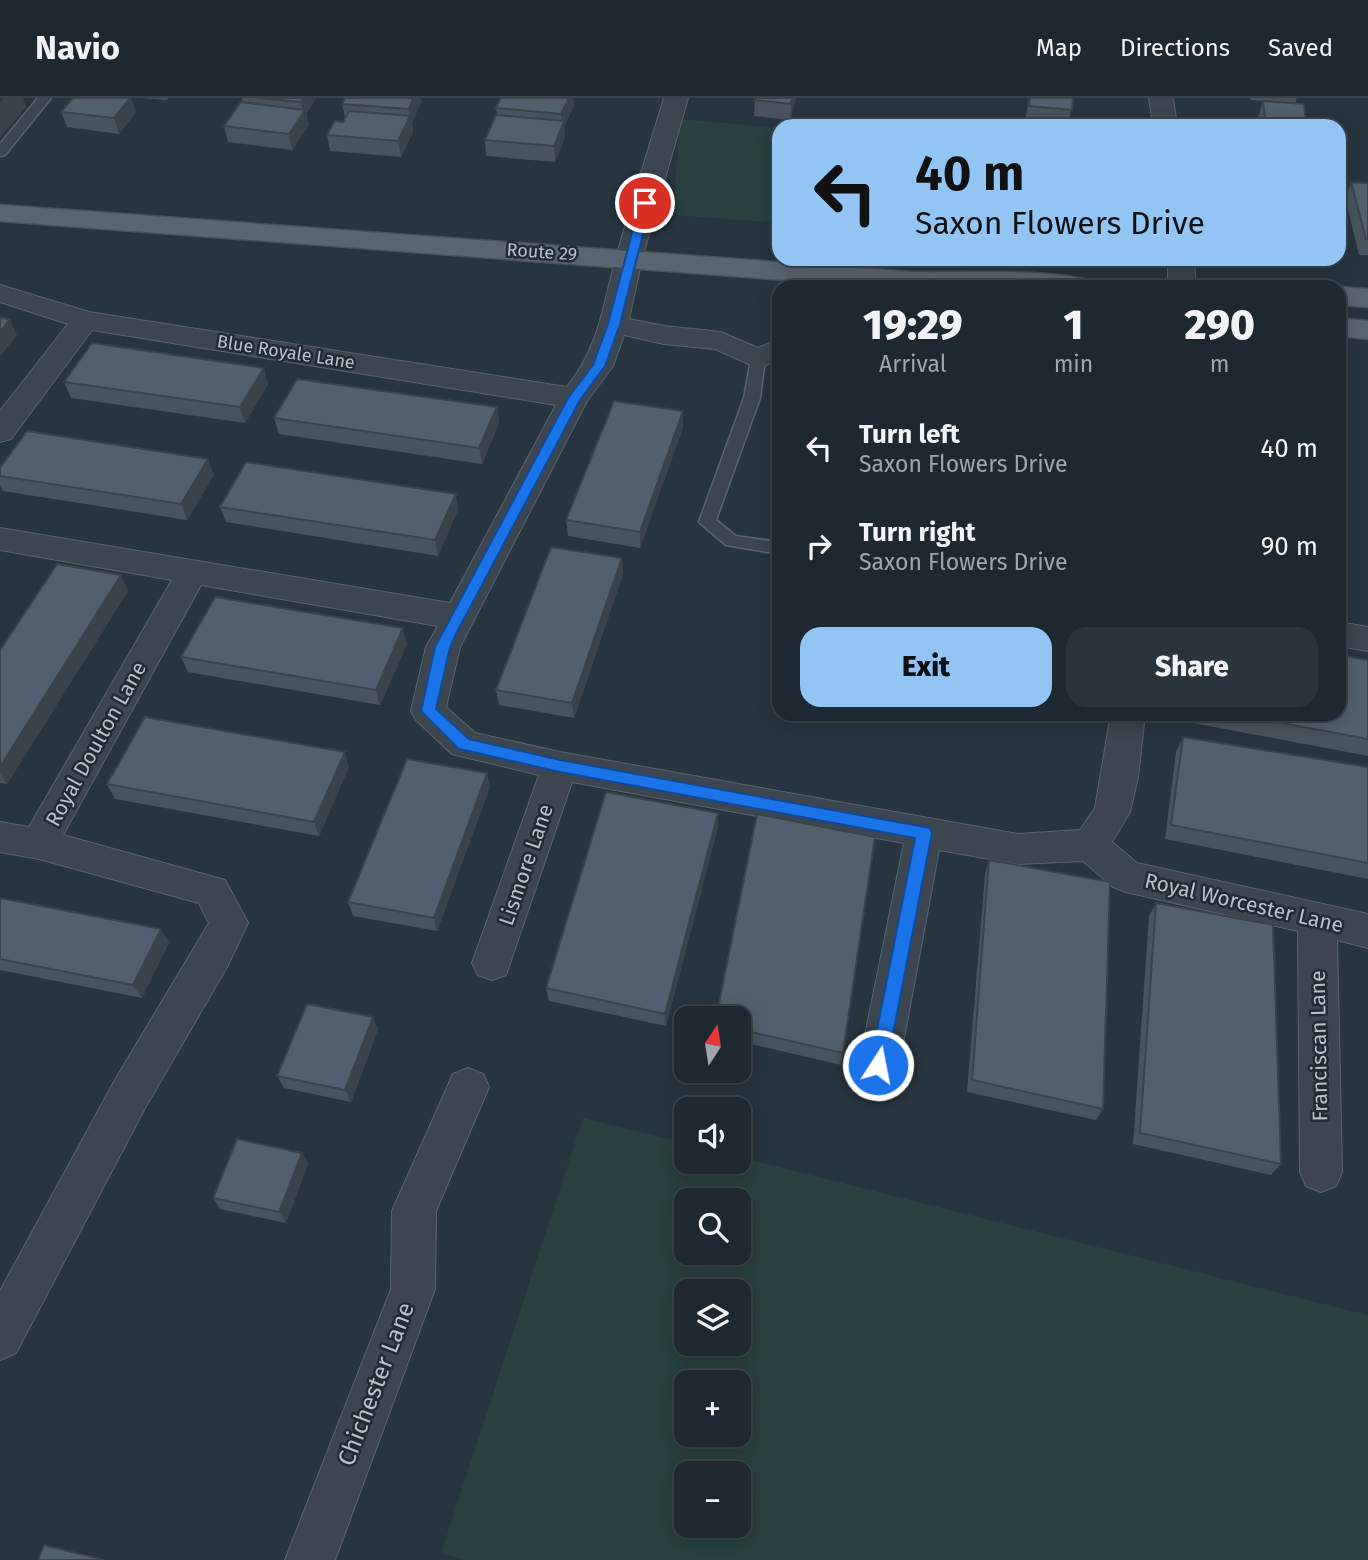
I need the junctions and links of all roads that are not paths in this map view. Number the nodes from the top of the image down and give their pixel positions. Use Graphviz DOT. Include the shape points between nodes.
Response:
graph roads {
  1 [pos="45,98"];
  2 [pos="677,98"];
  3 [pos="1161,98"];
  4 [pos="1164,119"];
  5 [pos="0,152"];
  6 [pos="0,213"];
  7 [pos="629,259"];
  8 [pos="885,280"];
  9 [pos="0,293"];
  10 [pos="1346,296"];
  11 [pos="1368,298"];
  12 [pos="85,320"];
  13 [pos="614,324"];
  14 [pos="1346,328"];
  15 [pos="1368,330"];
  16 [pos="768,354"];
  17 [pos="574,398"];
  18 [pos="0,432"];
  19 [pos="0,539"];
  20 [pos="772,547"];
  21 [pos="193,571"];
  22 [pos="458,617"];
  23 [pos="1346,635"];
  24 [pos="1368,639"];
  25 [pos="1127,721"];
  26 [pos="560,766"];
  27 [pos="924,833"];
  28 [pos="0,837"];
  29 [pos="39,844"];
  30 [pos="1090,845"];
  31 [pos="1317,921"];
  32 [pos="1368,930"];
  33 [pos="492,963"];
  34 [pos="878,1065"];
  35 [pos="468,1087"];
  36 [pos="1321,1172"];
  37 [pos="0,1337"];
  38 [pos="310,1560"];
  1 -- 5 [label="lane"];
  2 -- 7 [label="street"];
  3 -- 4 [label="street"];
  6 -- 7 [label="main road, Route 29"];
  7 -- 8 [label="main road, Route 29"];
  7 -- 13 [label="street"];
  9 -- 12 [label="street, Blue Royale Lane"];
  10 -- 11 [label="main road"];
  12 -- 17 [label="street, Blue Royale Lane"];
  12 -- 18 [label="street"];
  13 -- 16 [label="street" via="721,341"];
  13 -- 17 [label="street" via="599,366"];
  14 -- 15 [label="main road"];
  16 -- 20 [label="lane" via="707,523 732,541"];
  17 -- 22 [label="street"];
  19 -- 21 [label="street"];
  21 -- 22 [label="street"];
  21 -- 29 [label="street, Royal Doulton Lane"];
  22 -- 26 [label="street" via="443,647 428,711 464,744"];
  23 -- 24 [label="street"];
  25 -- 30 [label="street" via="1112,812"];
  26 -- 27 [label="street"];
  26 -- 33 [label="street, Lismore Lane"];
  27 -- 30 [label="street" via="1018,849"];
  27 -- 34 [label="street"];
  28 -- 29 [label="street"];
  29 -- 37 [label="street, Royal Doulton Lane" via="212,891 229,923 130,1094"];
  30 -- 31 [label="street, Royal Worcester Lane" via="1126,876"];
  31 -- 32 [label="street, Royal Worcester Lane"];
  31 -- 36 [label="street, Franciscan Lane"];
  35 -- 38 [label="street, Chichester Lane" via="414,1211 413,1289"];
}
